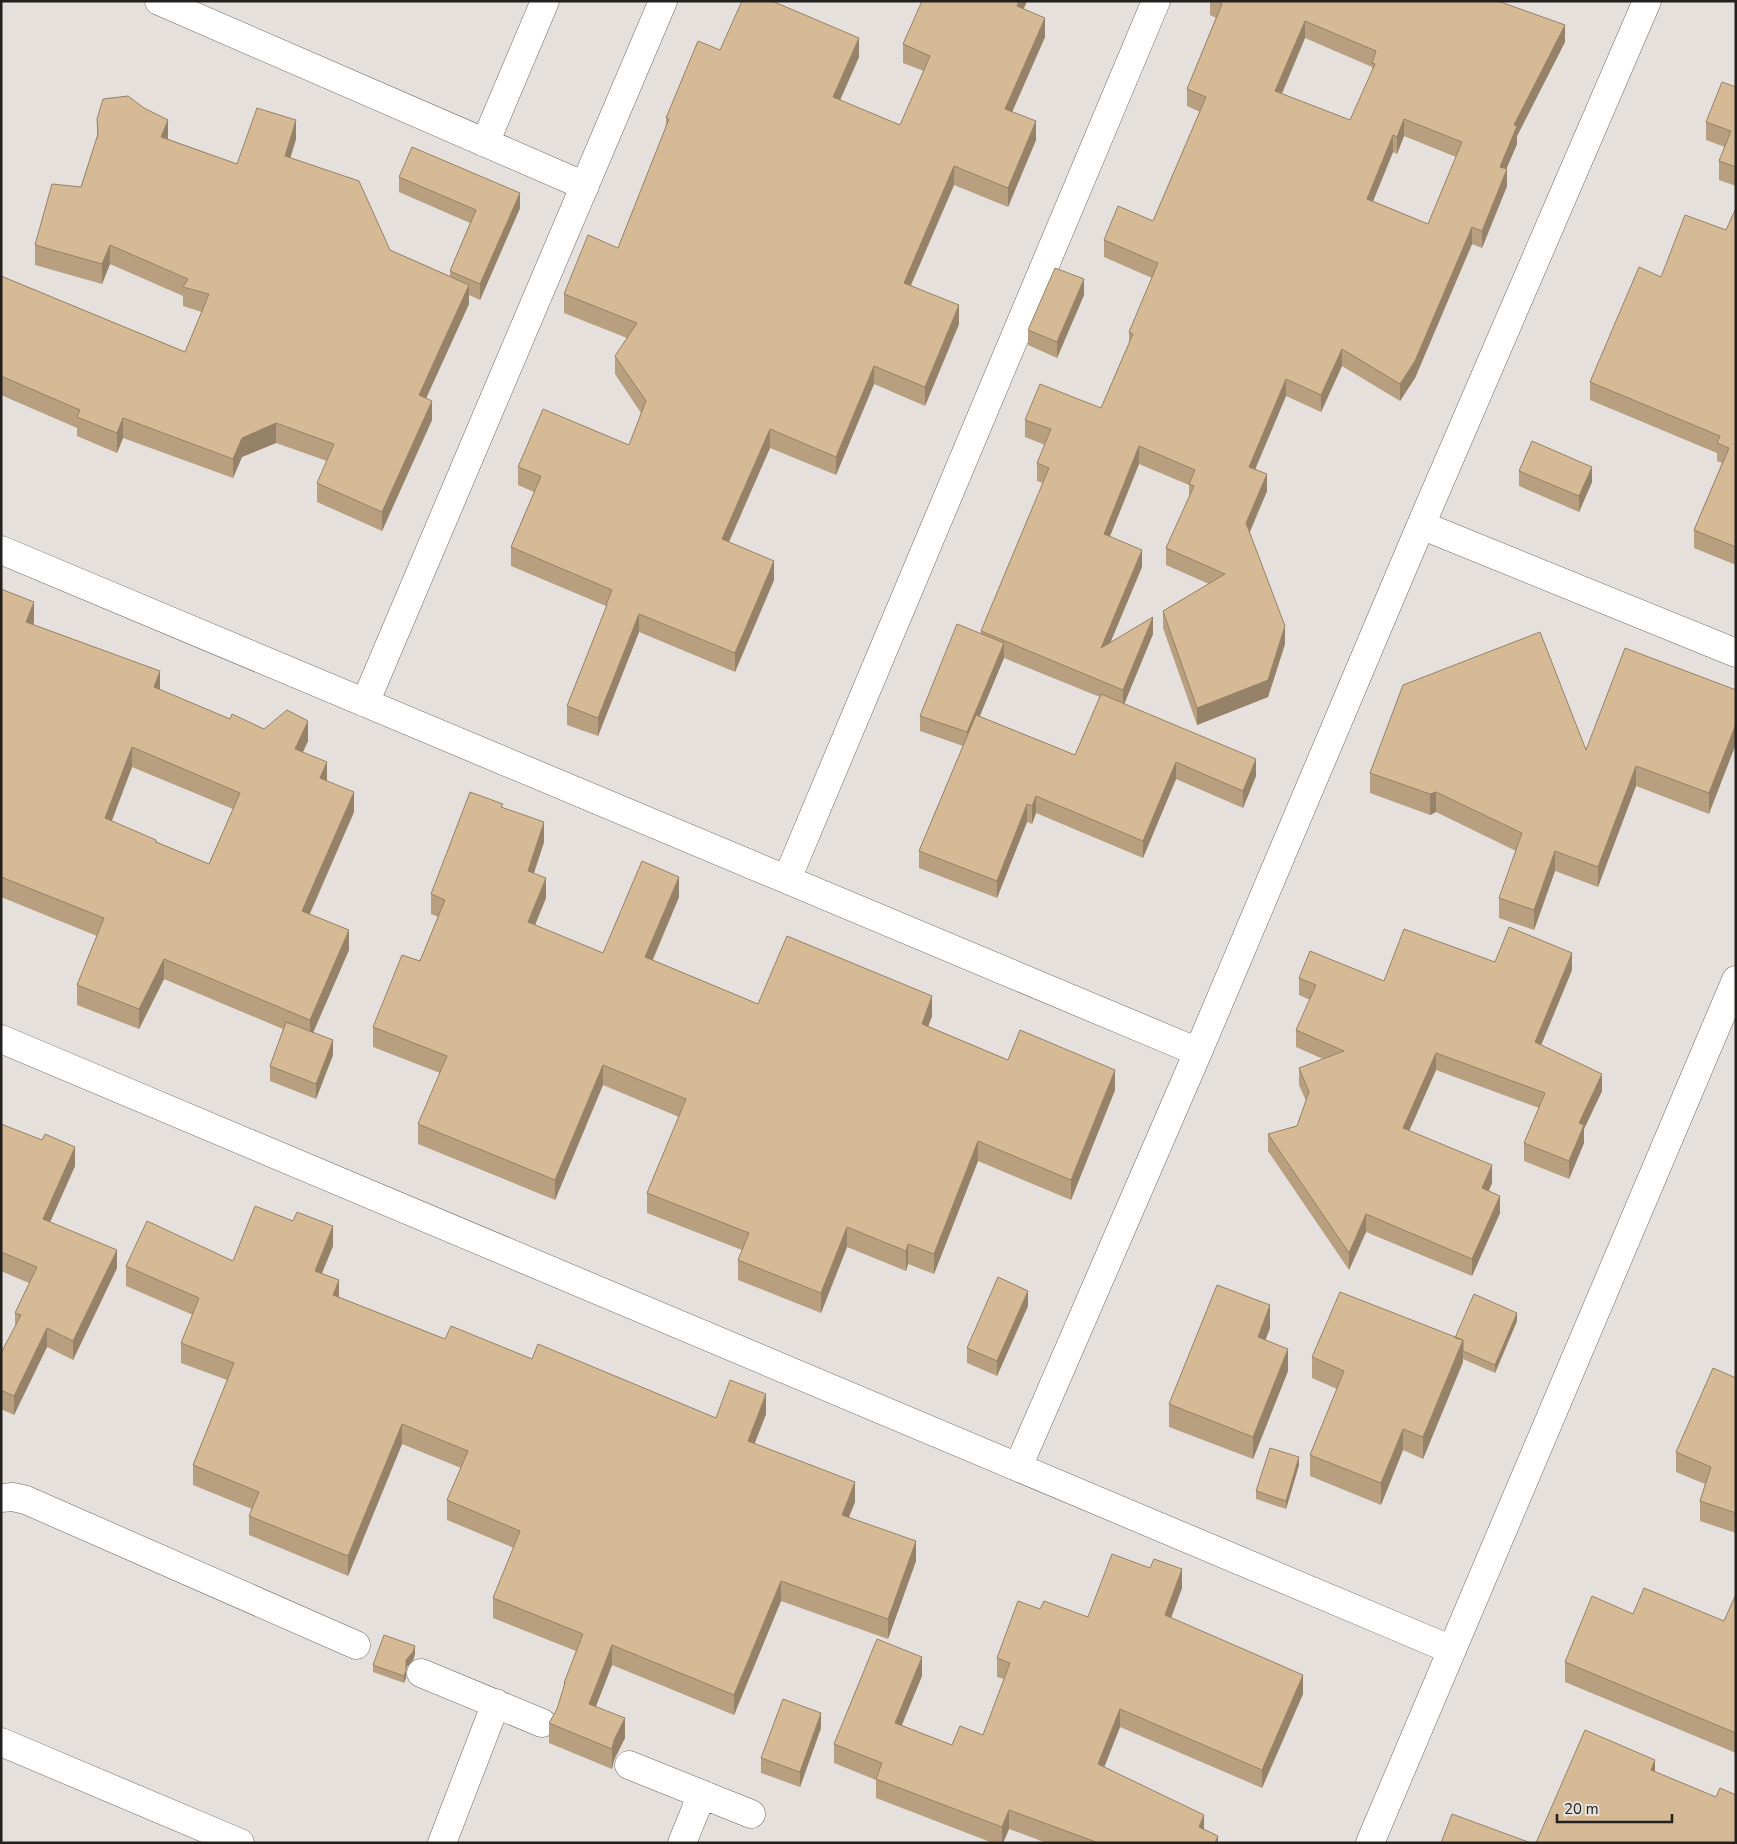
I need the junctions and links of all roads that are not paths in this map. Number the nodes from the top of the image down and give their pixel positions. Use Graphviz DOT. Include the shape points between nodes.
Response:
graph roads {
  1 [pos="159,1"];
  2 [pos="545,1"];
  3 [pos="663,1"];
  4 [pos="1156,1"];
  5 [pos="1648,1"];
  6 [pos="485,143"];
  7 [pos="585,186"];
  8 [pos="1421,525"];
  9 [pos="1,550"];
  10 [pos="1736,653"];
  11 [pos="365,703"];
  12 [pos="787,879"];
  13 [pos="1736,980"];
  14 [pos="1,1039"];
  15 [pos="1198,1052"];
  16 [pos="1018,1467"];
  17 [pos="1,1498"];
  18 [pos="356,1645"];
  19 [pos="1452,1650"];
  20 [pos="421,1673"];
  21 [pos="496,1703"];
  22 [pos="542,1723"];
  23 [pos="1,1742"];
  24 [pos="629,1764"];
  25 [pos="702,1794"];
  26 [pos="750,1814"];
  27 [pos="240,1843"];
  28 [pos="442,1843"];
  29 [pos="682,1843"];
  30 [pos="1370,1843"];
  1 -- 6 [label="street"];
  2 -- 6 [label="street"];
  3 -- 7 [label="street"];
  4 -- 12 [label="street"];
  5 -- 8 [label="street"];
  6 -- 7 [label="street"];
  7 -- 11 [label="street"];
  8 -- 10 [label="street"];
  8 -- 15 [label="street"];
  9 -- 11 [label="street"];
  11 -- 12 [label="street"];
  12 -- 15 [label="street"];
  13 -- 19 [label="street"];
  14 -- 16 [label="street"];
  15 -- 16 [label="street"];
  16 -- 19 [label="street"];
  17 -- 18 [label="street" via="26,1500"];
  19 -- 30 [label="street"];
  20 -- 21 [label="street"];
  21 -- 22 [label="street"];
  21 -- 28 [label="street"];
  23 -- 27 [label="street"];
  24 -- 25 [label="street"];
  25 -- 26 [label="street"];
  25 -- 29 [label="street"];
}
